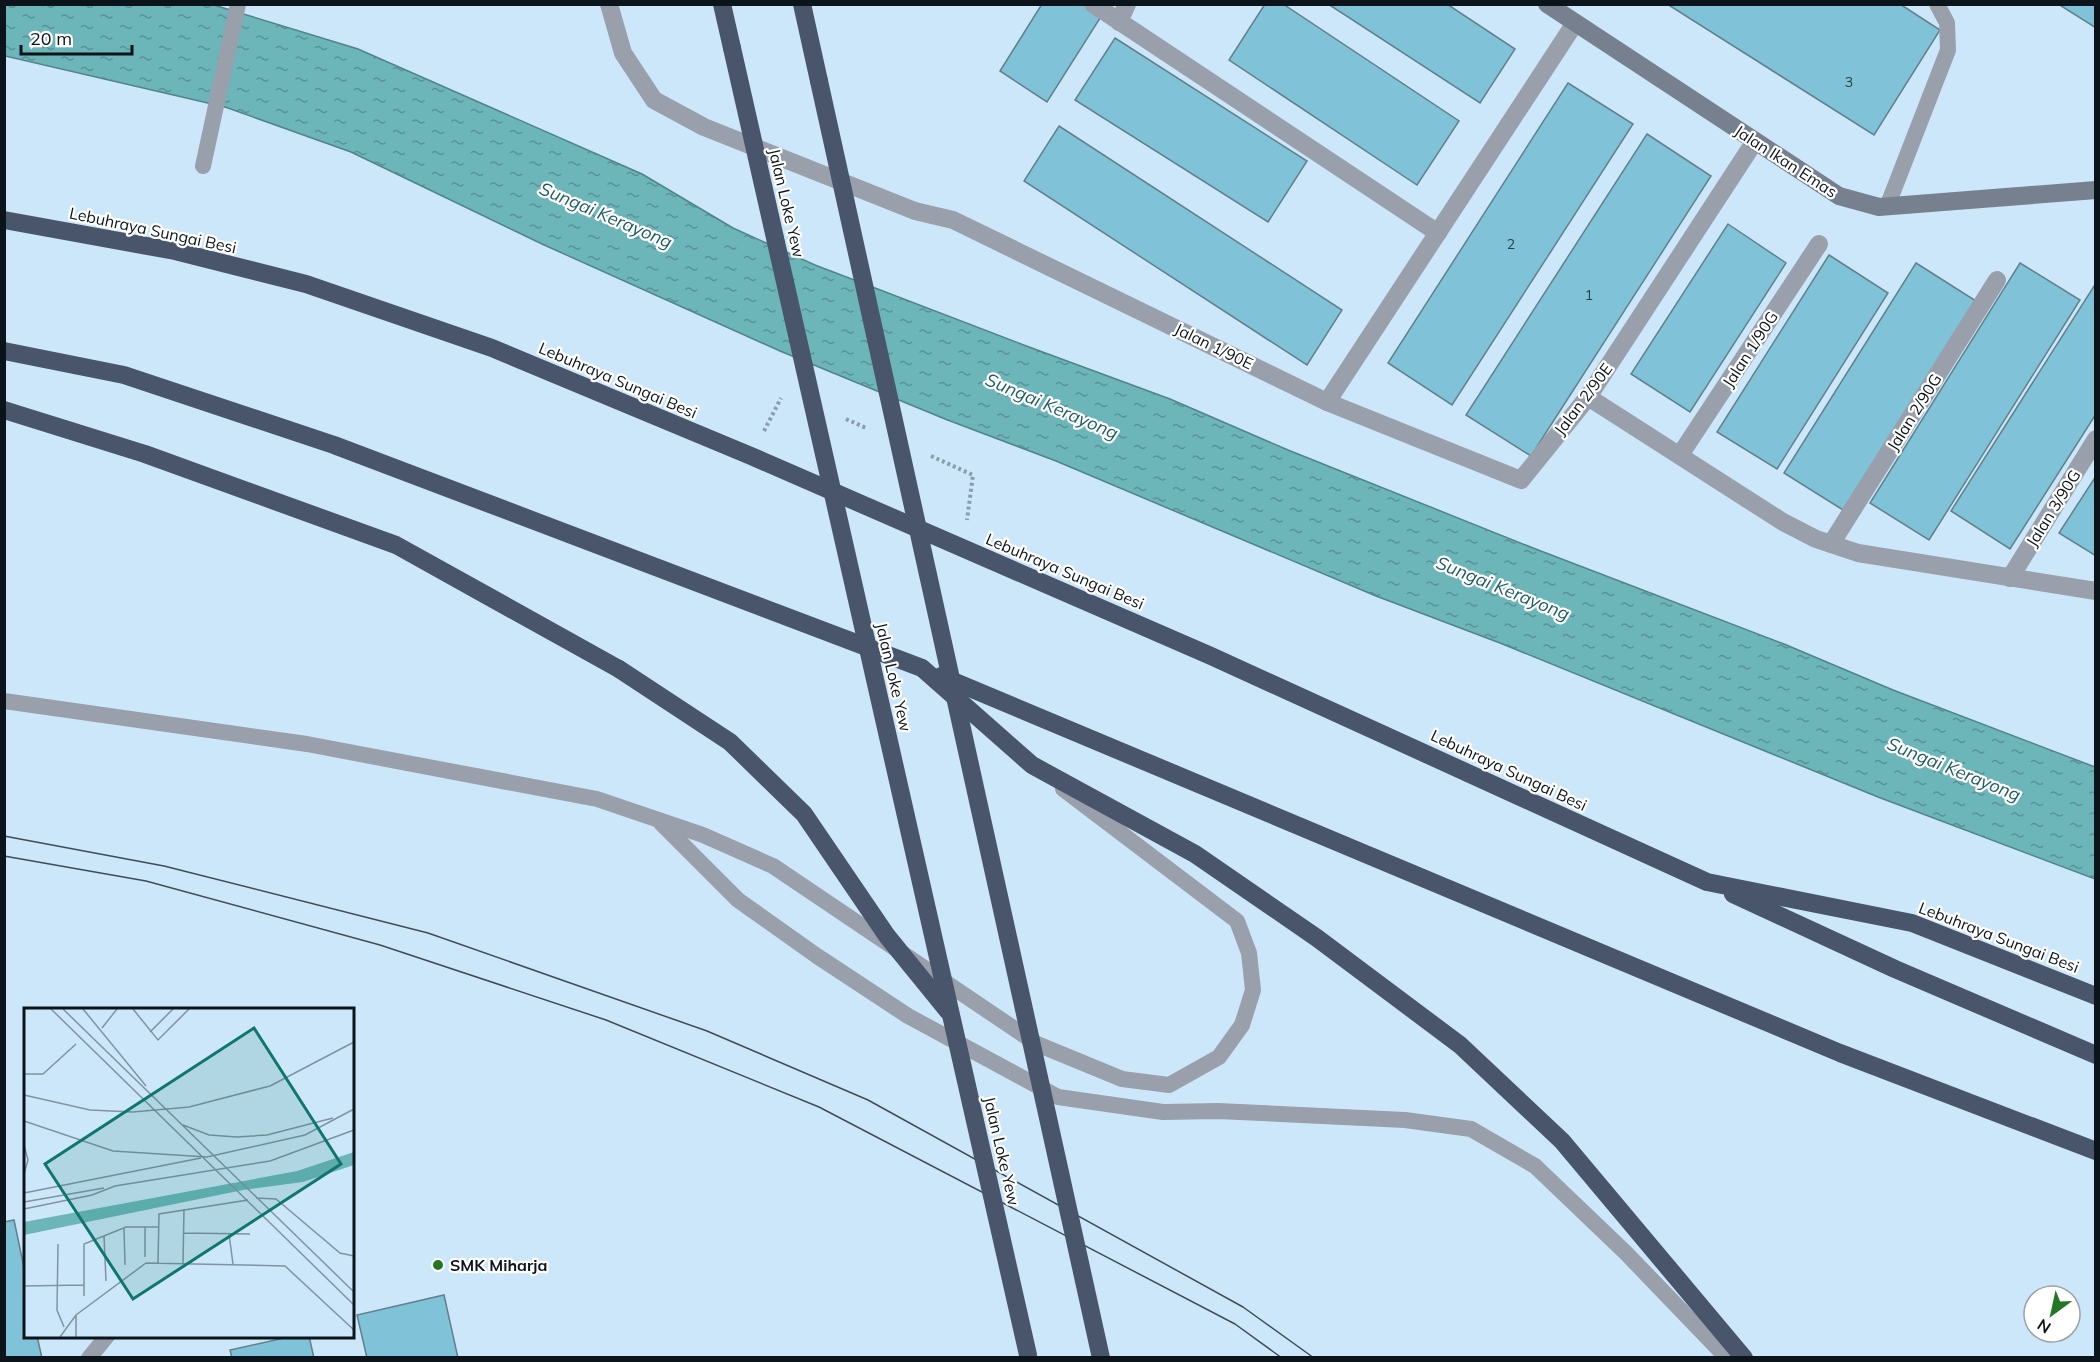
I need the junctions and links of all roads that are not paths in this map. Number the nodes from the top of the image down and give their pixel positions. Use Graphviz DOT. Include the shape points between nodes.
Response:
graph roads {
  1 [pos="238,4"];
  2 [pos="609,4"];
  3 [pos="722,4"];
  4 [pos="802,4"];
  5 [pos="1093,4"];
  6 [pos="1127,4"];
  7 [pos="1547,4"];
  8 [pos="1937,4"];
  9 [pos="1119,22"];
  10 [pos="1575,23"];
  11 [pos="1755,141"];
  12 [pos="203,166"];
  13 [pos="2096,190"];
  14 [pos="1887,207"];
  15 [pos="4,220"];
  16 [pos="1438,233"];
  17 [pos="1819,244"];
  18 [pos="1996,280"];
  19 [pos="4,351"];
  20 [pos="1588,397"];
  21 [pos="1327,402"];
  22 [pos="4,410"];
  23 [pos="2096,439"];
  24 [pos="1680,455"];
  25 [pos="1831,544"];
  26 [pos="2010,578"];
  27 [pos="2096,591"];
  28 [pos="922,668"];
  29 [pos="4,701"];
  30 [pos="1032,765"];
  31 [pos="658,821"];
  32 [pos="1707,882"];
  33 [pos="2096,996"];
  34 [pos="951,1015"];
  35 [pos="2096,1055"];
  36 [pos="2096,1151"];
  37 [pos="106,1338"];
  38 [pos="1028,1357"];
  39 [pos="89,1358"];
  40 [pos="1101,1358"];
  41 [pos="1728,1358"];
  42 [pos="1744,1358"];
  1 -- 12 [label="lane"];
  2 -- 21 [label="street, Jalan 1/90E" via="623,52 654,100 704,127 915,211 953,220"];
  3 -- 34 [label="highway, Jalan Loke Yew, bridge"];
  4 -- 40 [label="highway, bridge"];
  5 -- 9 [label="street"];
  6 -- 9 [label="street"];
  7 -- 10 [label="street, Jalan Ikan Emas"];
  8 -- 14 [label="lane" via="1947,23 1948,50"];
  9 -- 16 [label="street"];
  10 -- 11 [label="street, Jalan Ikan Emas"];
  10 -- 16 [label="street"];
  11 -- 14 [label="street, Jalan Ikan Emas" via="1839,196"];
  11 -- 20 [label="street, Jalan 2/90E"];
  13 -- 14 [label="street, Jalan Ikan Emas"];
  15 -- 32 [label="highway, Lebuhraya Sungai Besi" via="175,251 295,282 492,348 1211,656"];
  16 -- 21 [label="street"];
  17 -- 24 [label="street, Jalan 1/90G"];
  18 -- 25 [label="street, Jalan 2/90G"];
  19 -- 28 [label="highway" via="124,375 334,445"];
  20 -- 21 [label="street, Jalan 2/90E" via="1521,480"];
  20 -- 24 [label="street"];
  22 -- 34 [label="highway, bridge" via="145,454 396,545 619,669 730,742 804,814 887,936"];
  23 -- 26 [label="street, Jalan 3/90G"];
  24 -- 25 [label="street" via="1784,522"];
  25 -- 26 [label="street" via="1858,553"];
  26 -- 27 [label="street"];
  28 -- 30 [label="highway"];
  28 -- 36 [label="highway" via="1829,1048"];
  29 -- 31 [label="lane" via="307,744 597,799"];
  30 -- 31 [label="lane" via="1237,921 1249,953 1253,990 1242,1025 1219,1057 1169,1085 1122,1079 1037,1044 773,866"];
  30 -- 42 [label="highway" via="1195,854 1317,938 1460,1045 1562,1141"];
  31 -- 41 [label="lane" via="738,900 817,956 908,1016 1058,1097 1163,1112 1405,1120 1471,1129 1535,1166"];
  32 -- 33 [label="highway, Lebuhraya Sungai Besi" via="1912,923"];
  32 -- 35 [label="highway" via="1895,969"];
  34 -- 38 [label="highway, Jalan Loke Yew, bridge"];
  37 -- 39 [label="lane"];
}
